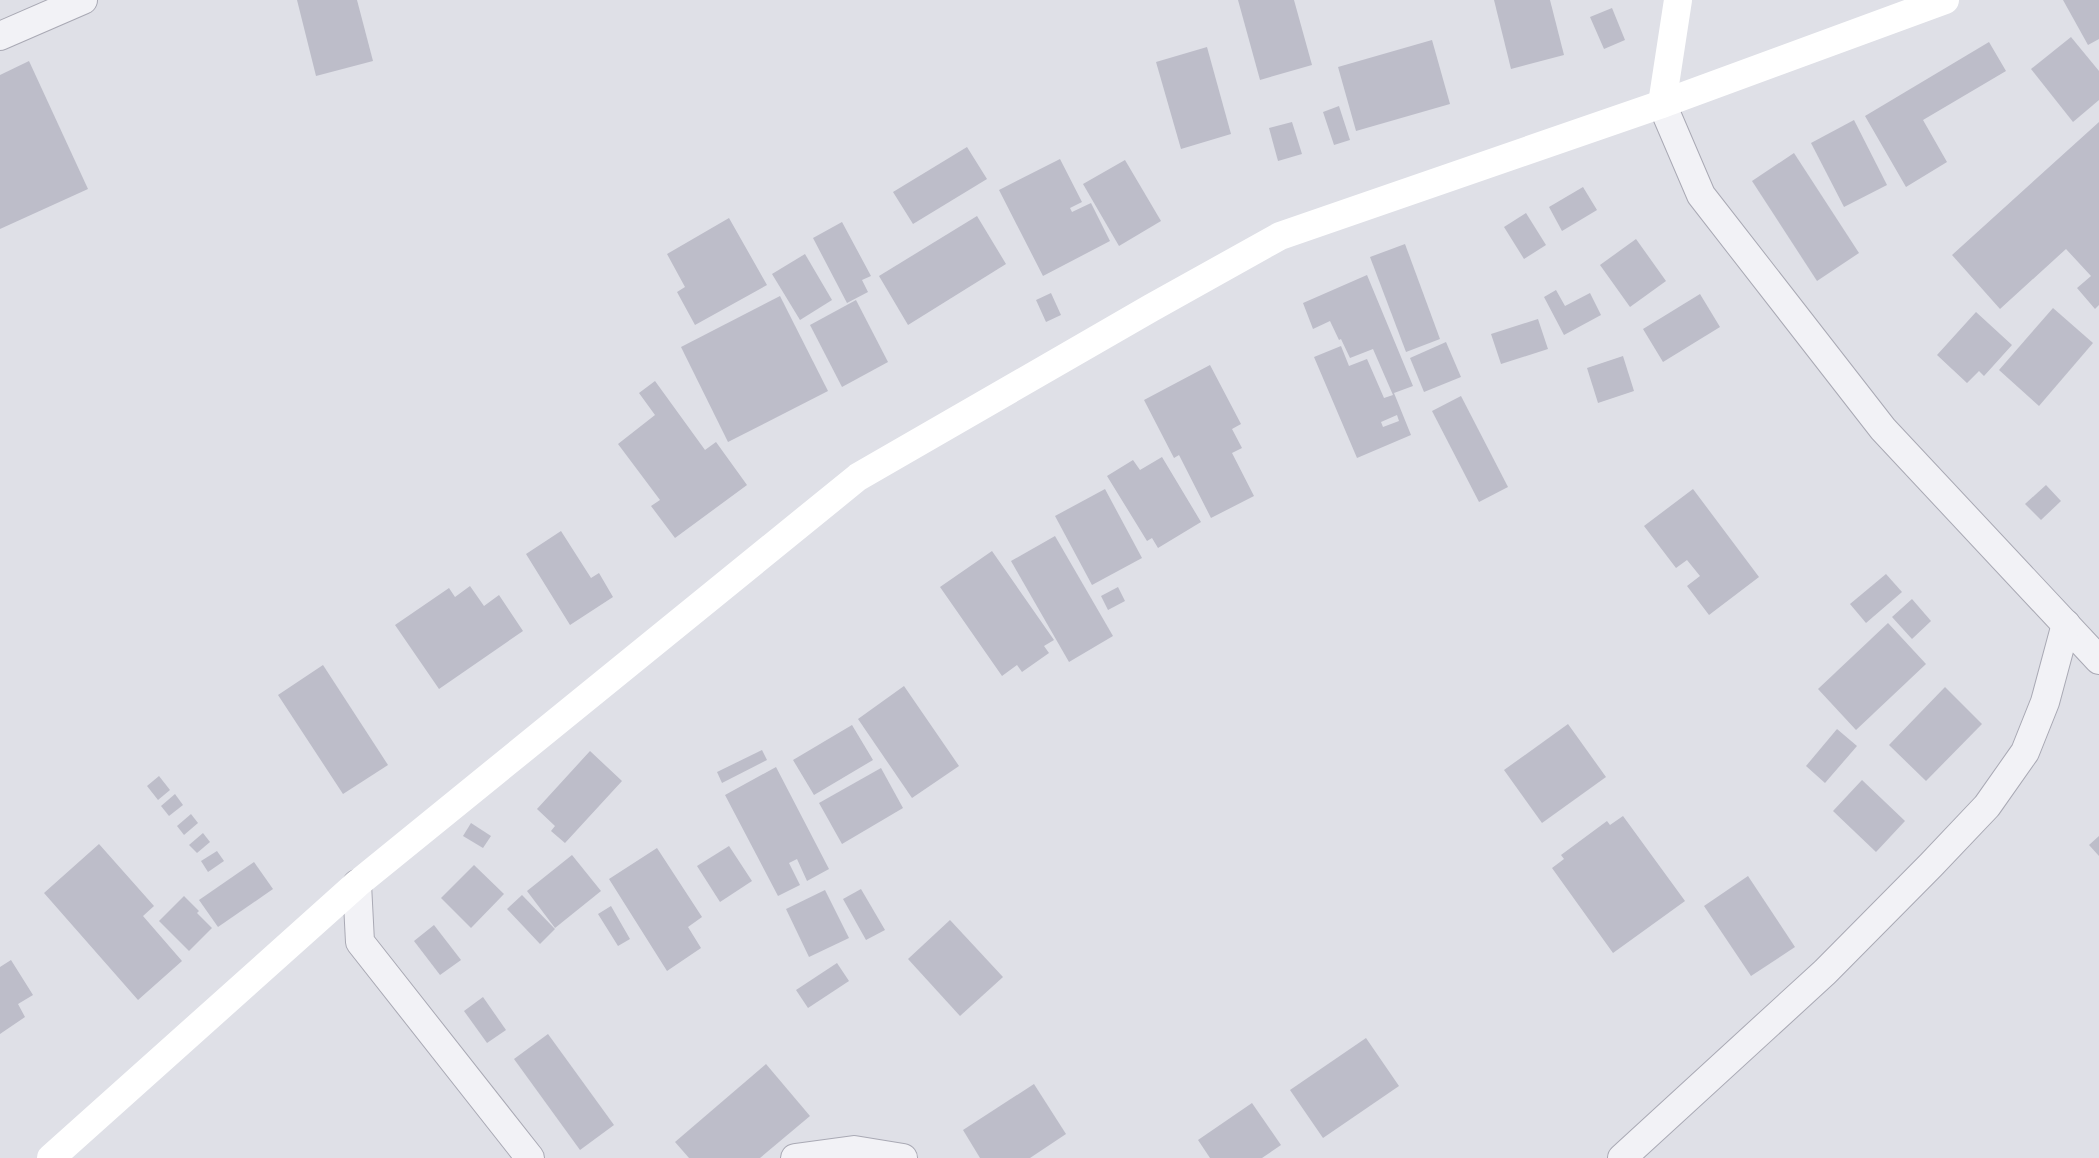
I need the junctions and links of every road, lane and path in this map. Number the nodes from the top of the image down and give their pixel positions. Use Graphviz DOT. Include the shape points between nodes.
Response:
graph roads {
  1 [pos="83,0"];
  2 [pos="1678,0"];
  3 [pos="1945,0"];
  4 [pos="0,36"];
  5 [pos="1662,104"];
  6 [pos="2066,624"];
  7 [pos="2099,660"];
  8 [pos="357,884"];
  9 [pos="51,1158"];
  10 [pos="530,1158"];
  11 [pos="795,1158"];
  12 [pos="903,1158"];
  13 [pos="1622,1158"];
  1 -- 4 [label="street"];
  2 -- 5 [label="main road"];
  3 -- 5 [label="main road"];
  5 -- 6 [label="street" via="1701,195 1883,430"];
  5 -- 8 [label="main road" via="1280,236 858,477"];
  6 -- 7 [label="street"];
  6 -- 13 [label="street" via="2045,702 2024,752 1987,806 1825,972"];
  8 -- 9 [label="main road"];
  8 -- 10 [label="street" via="360,942"];
  11 -- 12 [label="street" via="854,1150"];
}
